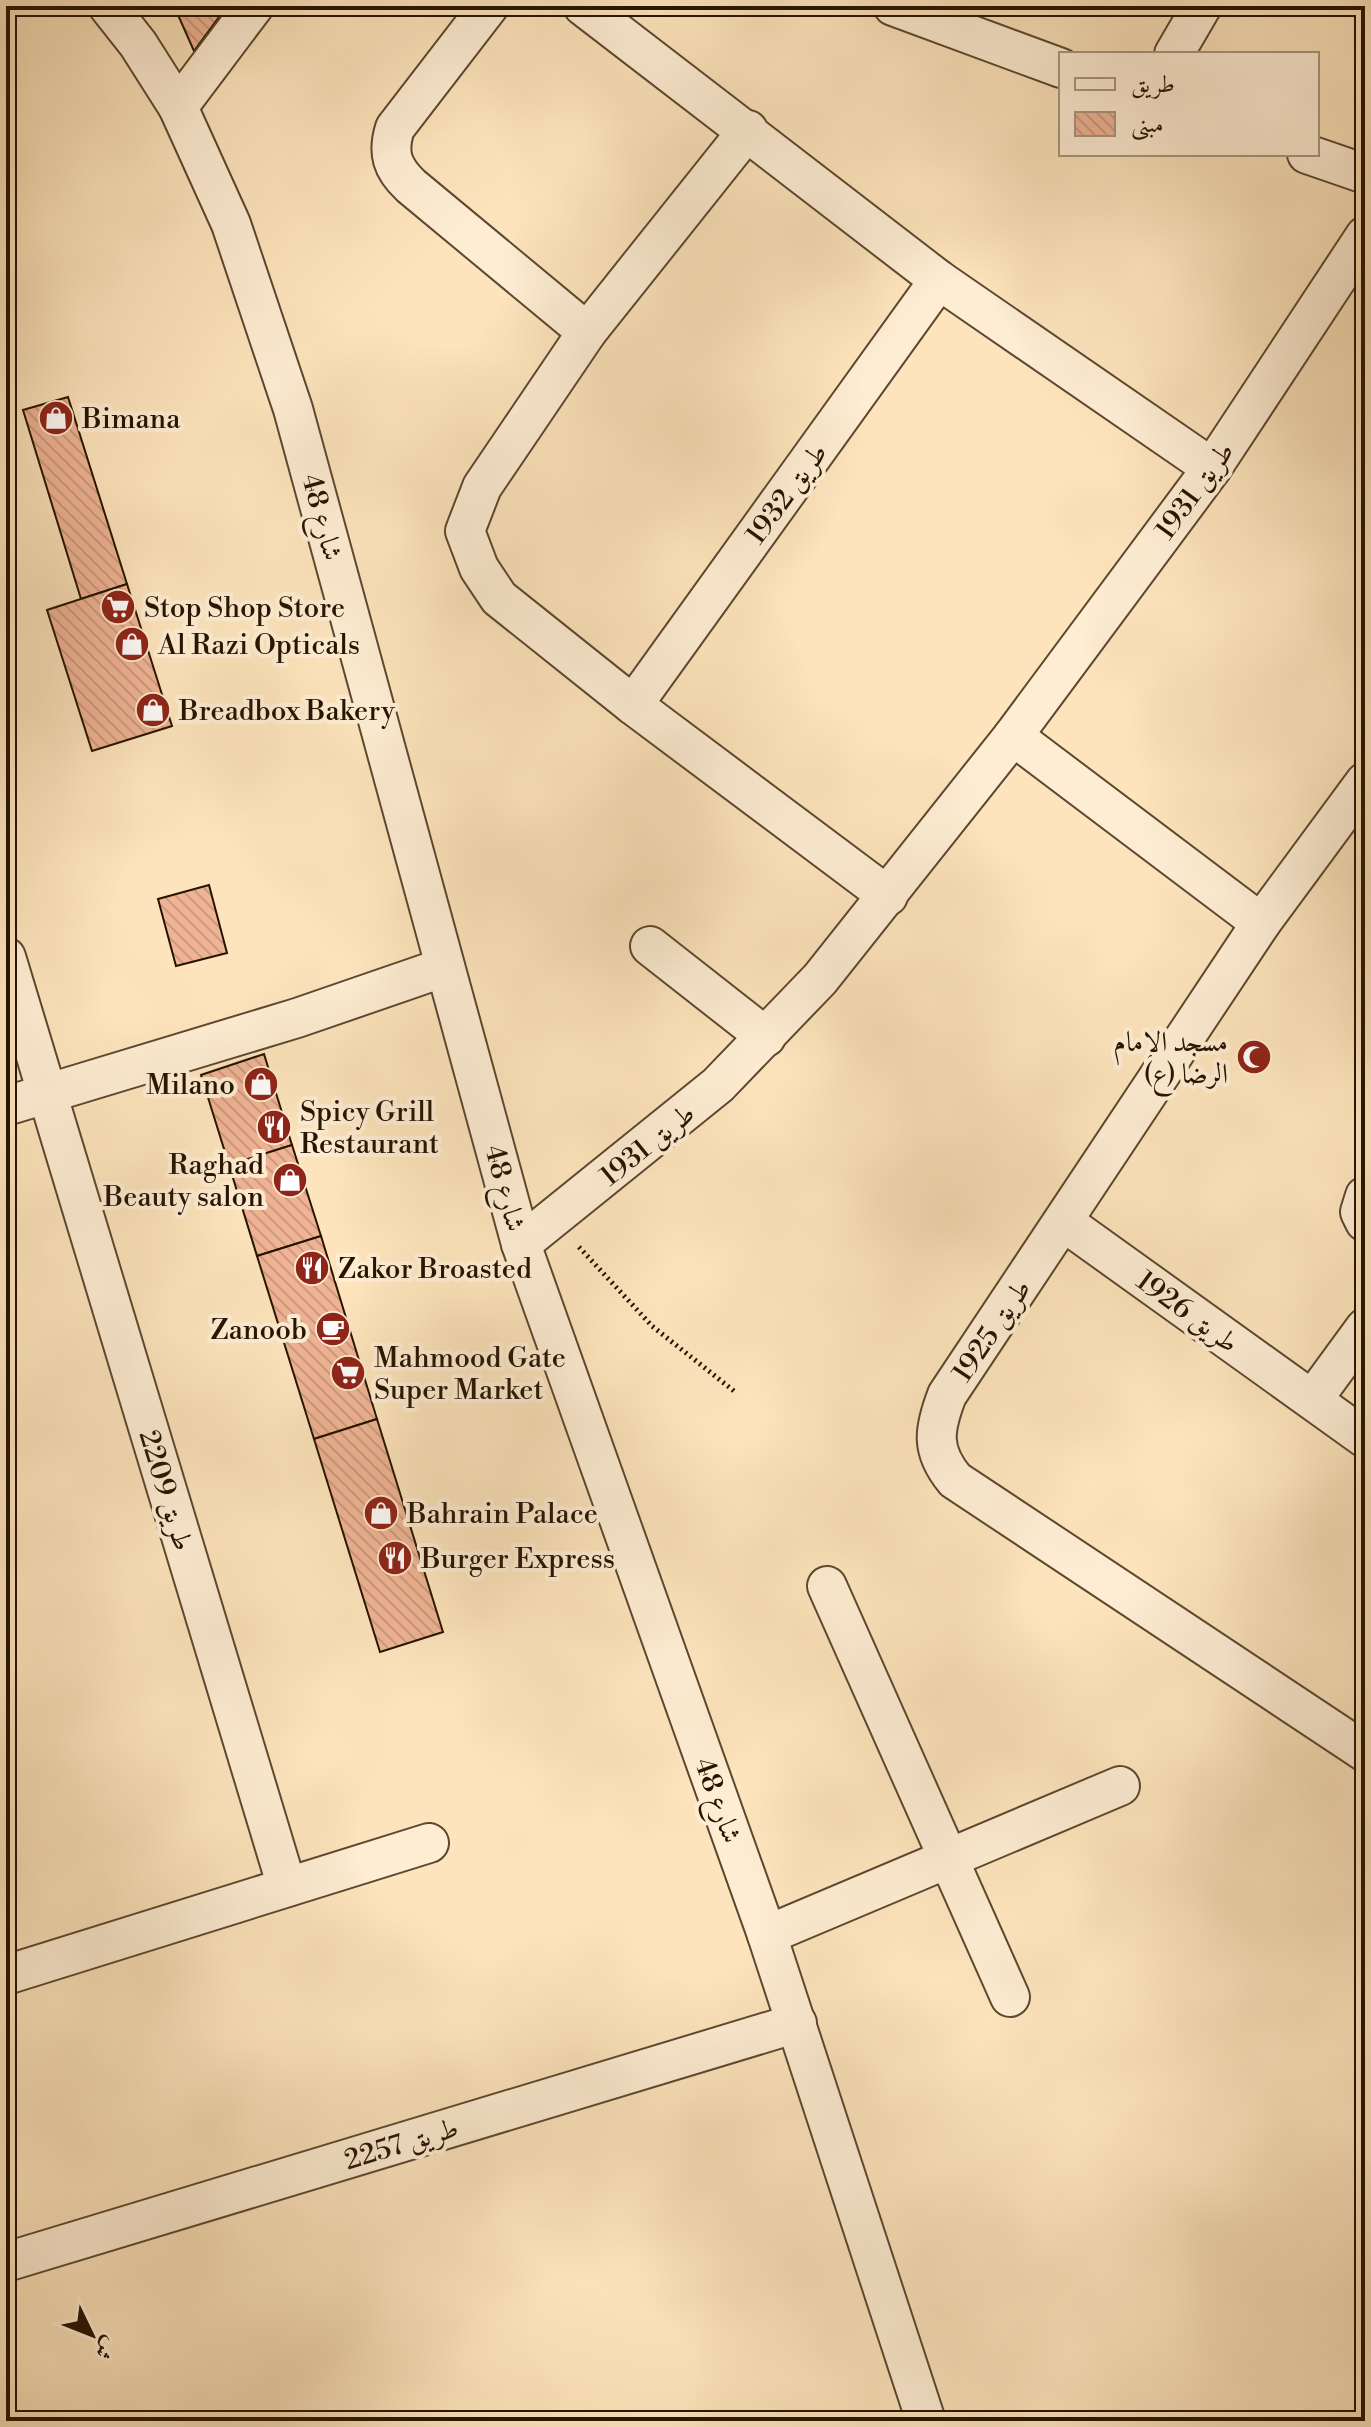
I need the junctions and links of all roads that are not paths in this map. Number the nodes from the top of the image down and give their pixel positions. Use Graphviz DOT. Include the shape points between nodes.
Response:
graph roads {
  1 [pos="108,6"];
  2 [pos="254,6"];
  3 [pos="489,6"];
  4 [pos="583,6"];
  5 [pos="1202,6"];
  6 [pos="903,8"];
  7 [pos="1175,52"];
  8 [pos="1059,67"];
  9 [pos="178,107"];
  10 [pos="748,130"];
  11 [pos="1313,156"];
  12 [pos="1365,174"];
  13 [pos="1365,236"];
  14 [pos="939,280"];
  15 [pos="587,332"];
  16 [pos="1212,468"];
  17 [pos="633,705"];
  18 [pos="1013,736"];
  19 [pos="1365,782"];
  20 [pos="888,896"];
  21 [pos="1261,923"];
  22 [pos="650,946"];
  23 [pos="6,957"];
  24 [pos="445,967"];
  25 [pos="766,1037"];
  26 [pos="47,1094"];
  27 [pos="6,1106"];
  28 [pos="1365,1196"];
  29 [pos="1064,1222"];
  30 [pos="1365,1222"];
  31 [pos="521,1244"];
  32 [pos="1365,1328"];
  33 [pos="1313,1399"];
  34 [pos="1365,1438"];
  35 [pos="827,1586"];
  36 [pos="1365,1752"];
  37 [pos="1120,1786"];
  38 [pos="429,1843"];
  39 [pos="948,1858"];
  40 [pos="287,1887"];
  41 [pos="767,1935"];
  42 [pos="6,1975"];
  43 [pos="1010,1997"];
  44 [pos="797,2023"];
  45 [pos="6,2262"];
  46 [pos="926,2421"];
  1 -- 9 [label="street, شارع 48"];
  2 -- 9 [label="street"];
  3 -- 15 [label="street" via="395,128 391,160 411,186"];
  4 -- 10 [label="street"];
  5 -- 7 [label="street"];
  6 -- 8 [label="street"];
  9 -- 24 [label="street, شارع 48" via="231,224 293,409"];
  10 -- 14 [label="street"];
  10 -- 15 [label="street"];
  11 -- 12 [label="street"];
  13 -- 16 [label="street, طريق 1931"];
  14 -- 16 [label="street"];
  14 -- 17 [label="street, طريق 1932"];
  15 -- 17 [label="street" via="482,487 465,531 479,568 499,598"];
  16 -- 18 [label="street, طريق 1931"];
  17 -- 20 [label="street"];
  18 -- 20 [label="street, طريق 1931"];
  18 -- 21 [label="street"];
  19 -- 21 [label="street, طريق 1925"];
  20 -- 25 [label="street, طريق 1931"];
  21 -- 29 [label="street, طريق 1925"];
  22 -- 25 [label="street"];
  23 -- 26 [label="street, طريق 2209"];
  24 -- 26 [label="street"];
  24 -- 31 [label="street, شارع 48"];
  25 -- 31 [label="street, طريق 1931" via="718,1085"];
  26 -- 27 [label="street"];
  26 -- 40 [label="street, طريق 2209"];
  28 -- 30 [label="street" via="1360,1212"];
  29 -- 33 [label="street, طريق 1926"];
  29 -- 36 [label="street, طريق 1925" via="947,1395 934,1441 940,1462 955,1480"];
  31 -- 41 [label="street, شارع 48"];
  32 -- 33 [label="street"];
  33 -- 34 [label="street, طريق 1926"];
  35 -- 39 [label="street"];
  37 -- 39 [label="street"];
  38 -- 40 [label="street"];
  39 -- 41 [label="street"];
  39 -- 43 [label="street"];
  40 -- 42 [label="street"];
  41 -- 44 [label="street, شارع 48"];
  44 -- 45 [label="street, طريق 2257"];
  44 -- 46 [label="street, شارع 48"];
}
